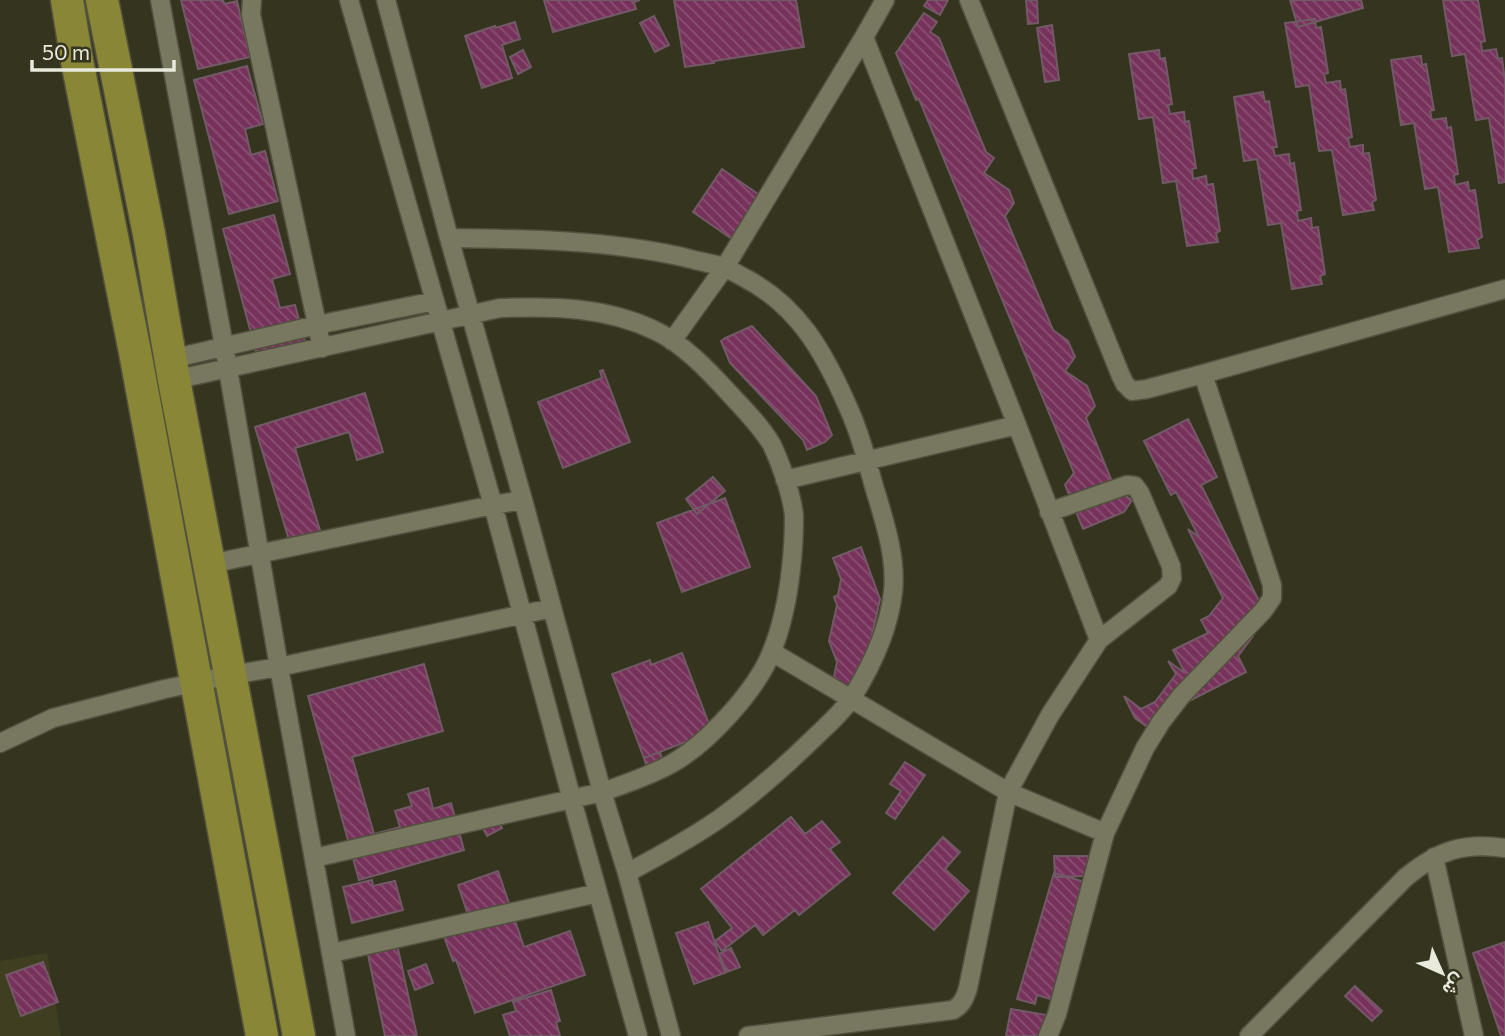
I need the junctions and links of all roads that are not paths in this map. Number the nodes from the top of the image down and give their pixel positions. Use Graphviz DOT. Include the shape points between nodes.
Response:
graph roads {
  1 [pos="67,0"];
  2 [pos="102,0"];
  3 [pos="160,0"];
  4 [pos="252,0"];
  5 [pos="349,0"];
  6 [pos="386,0"];
  7 [pos="884,0"];
  8 [pos="969,0"];
  9 [pos="864,37"];
  10 [pos="449,238"];
  11 [pos="725,267"];
  12 [pos="1505,289"];
  13 [pos="435,301"];
  14 [pos="470,315"];
  15 [pos="442,322"];
  16 [pos="317,325"];
  17 [pos="671,341"];
  18 [pos="224,346"];
  19 [pos="322,348"];
  20 [pos="228,368"];
  21 [pos="172,370"];
  22 [pos="1203,374"];
  23 [pos="1017,425"];
  24 [pos="866,460"];
  25 [pos="785,480"];
  26 [pos="523,500"];
  27 [pos="493,505"];
  28 [pos="1049,512"];
  29 [pos="259,552"];
  30 [pos="210,564"];
  31 [pos="552,608"];
  32 [pos="523,614"];
  33 [pos="1099,640"];
  34 [pos="772,652"];
  35 [pos="279,667"];
  36 [pos="231,675"];
  37 [pos="197,682"];
  38 [pos="852,698"];
  39 [pos="0,743"];
  40 [pos="602,792"];
  41 [pos="1008,792"];
  42 [pos="572,800"];
  43 [pos="1105,833"];
  44 [pos="1505,848"];
  45 [pos="1434,857"];
  46 [pos="314,858"];
  47 [pos="628,873"];
  48 [pos="598,892"];
  49 [pos="332,953"];
  50 [pos="262,1036"];
  51 [pos="299,1036"];
  52 [pos="346,1036"];
  53 [pos="638,1036"];
  54 [pos="671,1036"];
  55 [pos="748,1036"];
  56 [pos="1048,1036"];
  57 [pos="1249,1036"];
  58 [pos="1474,1036"];
  1 -- 37 [label="highway"];
  2 -- 21 [label="highway"];
  3 -- 18 [label="street"];
  4 -- 16 [label="street" via="251,15"];
  5 -- 13 [label="street"];
  6 -- 10 [label="street"];
  7 -- 9 [label="street"];
  8 -- 22 [label="street" via="1125,384 1138,391"];
  9 -- 11 [label="street"];
  9 -- 23 [label="street"];
  10 -- 11 [label="street" via="583,242 653,250"];
  10 -- 14 [label="street"];
  11 -- 17 [label="street"];
  11 -- 24 [label="street" via="782,302 818,345 856,426"];
  12 -- 22 [label="street"];
  13 -- 15 [label="street"];
  13 -- 16 [label="street"];
  14 -- 15 [label="street"];
  14 -- 17 [label="street" via="500,308 576,309 624,318"];
  14 -- 26 [label="street"];
  15 -- 19 [label="street"];
  15 -- 27 [label="street"];
  16 -- 18 [label="street"];
  16 -- 19 [label="street"];
  17 -- 25 [label="street" via="750,416 771,444"];
  18 -- 20 [label="street"];
  18 -- 21 [label="street"];
  19 -- 20 [label="street"];
  20 -- 21 [label="street"];
  20 -- 29 [label="street"];
  21 -- 30 [label="highway"];
  22 -- 43 [label="street" via="1272,585 1272,598 1161,722"];
  23 -- 24 [label="street"];
  23 -- 28 [label="street"];
  24 -- 25 [label="street"];
  24 -- 38 [label="street" via="887,528 893,589 889,619"];
  25 -- 34 [label="street" via="794,514 793,550"];
  26 -- 27 [label="street"];
  26 -- 31 [label="street"];
  27 -- 29 [label="street"];
  27 -- 32 [label="street"];
  28 -- 33 [label="street"];
  28 -- 33 [label="street" via="1133,485 1171,566 1168,586"];
  29 -- 30 [label="street"];
  29 -- 35 [label="street"];
  30 -- 36 [label="highway"];
  31 -- 32 [label="street"];
  31 -- 40 [label="street"];
  32 -- 35 [label="street"];
  32 -- 42 [label="street"];
  33 -- 41 [label="street" via="1050,715"];
  34 -- 38 [label="street"];
  34 -- 40 [label="street" via="760,676 703,741 672,764"];
  35 -- 36 [label="street"];
  35 -- 46 [label="street"];
  36 -- 37 [label="street"];
  36 -- 51 [label="highway"];
  37 -- 39 [label="street" via="53,718"];
  37 -- 50 [label="highway"];
  38 -- 41 [label="street"];
  38 -- 47 [label="street" via="749,797"];
  40 -- 42 [label="street"];
  40 -- 47 [label="street"];
  41 -- 43 [label="street"];
  41 -- 55 [label="street" via="968,988 958,1007"];
  42 -- 46 [label="street"];
  42 -- 48 [label="street"];
  43 -- 56 [label="street"];
  44 -- 45 [label="street" via="1468,847"];
  45 -- 57 [label="street" via="1406,877"];
  45 -- 58 [label="street"];
  46 -- 49 [label="street"];
  47 -- 54 [label="street"];
  48 -- 49 [label="street"];
  48 -- 53 [label="street"];
  49 -- 52 [label="street"];
}
